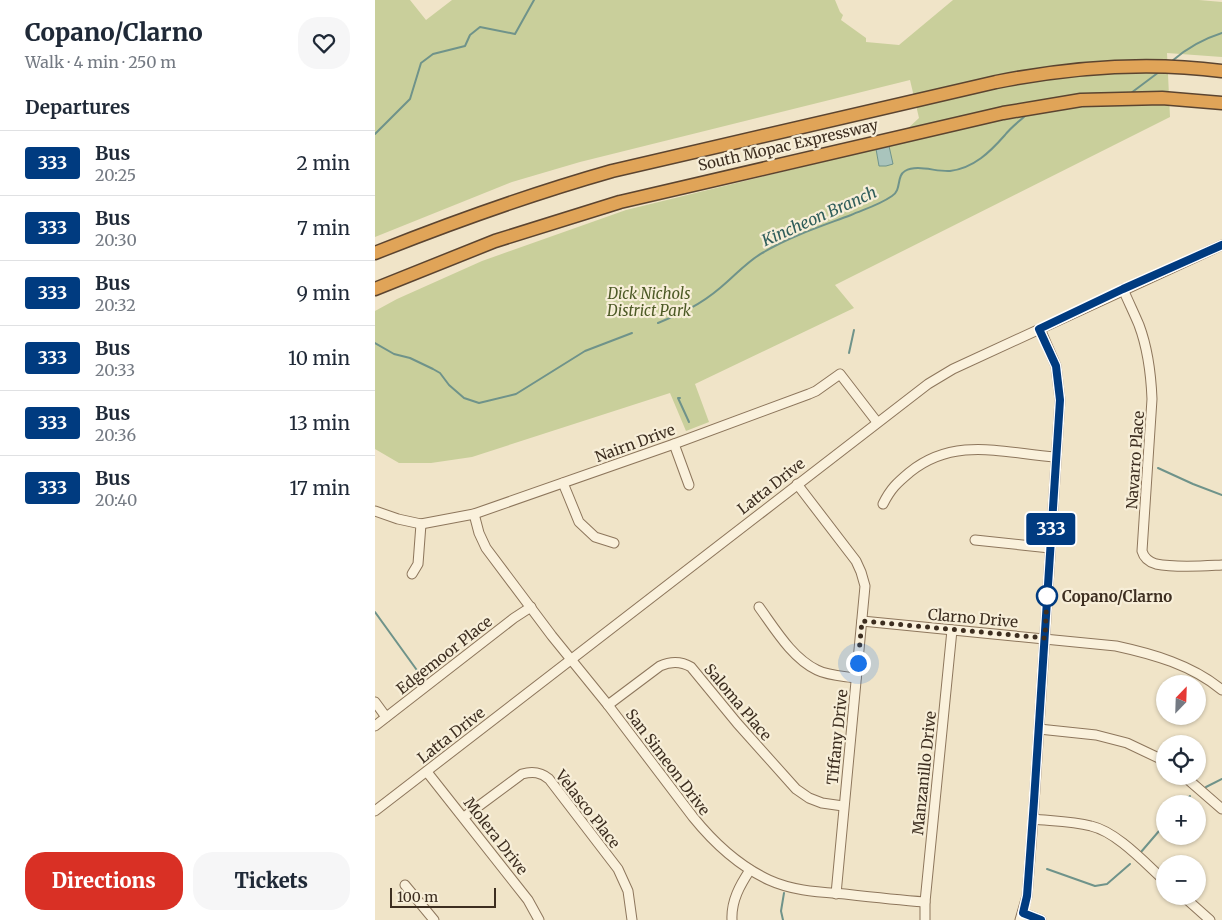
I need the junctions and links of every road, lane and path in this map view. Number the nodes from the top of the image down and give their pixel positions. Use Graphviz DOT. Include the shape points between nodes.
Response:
graph roads {
  1 [pos="1222,71"];
  2 [pos="1222,103"];
  3 [pos="1222,245"];
  4 [pos="375,253"];
  5 [pos="377,288"];
  6 [pos="1123,289"];
  7 [pos="1039,329"];
  8 [pos="877,422"];
  9 [pos="674,444"];
  10 [pos="1055,457"];
  11 [pos="563,484"];
  12 [pos="797,484"];
  13 [pos="689,485"];
  14 [pos="883,504"];
  15 [pos="375,510"];
  16 [pos="474,514"];
  17 [pos="421,524"];
  18 [pos="975,540"];
  19 [pos="614,543"];
  20 [pos="1050,548"];
  21 [pos="1222,565"];
  22 [pos="412,574"];
  23 [pos="531,607"];
  24 [pos="759,607"];
  25 [pos="862,621"];
  26 [pos="952,630"];
  27 [pos="1045,638"];
  28 [pos="571,658"];
  29 [pos="856,678"];
  30 [pos="1222,690"];
  31 [pos="375,702"];
  32 [pos="608,705"];
  33 [pos="386,717"];
  34 [pos="375,726"];
  35 [pos="1039,729"];
  36 [pos="1156,756"];
  37 [pos="427,772"];
  38 [pos="1194,785"];
  39 [pos="843,806"];
  40 [pos="1222,809"];
  41 [pos="375,811"];
  42 [pos="464,817"];
  43 [pos="1033,819"];
  44 [pos="750,870"];
  45 [pos="1156,873"];
  46 [pos="405,885"];
  47 [pos="836,894"];
  48 [pos="925,902"];
  49 [pos="1193,905"];
  50 [pos="1021,916"];
  51 [pos="434,920"];
  52 [pos="539,920"];
  53 [pos="632,920"];
  54 [pos="732,920"];
  55 [pos="925,920"];
  56 [pos="1041,920"];
  57 [pos="1210,920"];
  1 -- 4 [label="highway, South Mopac Expressway" via="1163,66 1079,68 941,94 594,176 485,210"];
  2 -- 5 [label="highway, South Mopac Expressway" via="1162,98 1081,100 1003,113 620,202 495,241"];
  3 -- 6 [label="street, Latta Drive"];
  6 -- 7 [label="street, Latta Drive"];
  6 -- 21 [label="street, Navarro Place" via="1145,342 1151,375 1142,551 1157,564"];
  7 -- 8 [label="street, Latta Drive" via="953,369"];
  7 -- 10 [label="street" via="1056,366 1059,383"];
  8 -- 9 [label="street, Nairn Drive" via="840,374 809,394"];
  8 -- 12 [label="street, Latta Drive"];
  9 -- 11 [label="street, Nairn Drive"];
  9 -- 13 [label="street"];
  10 -- 14 [label="street" via="975,449 952,451 918,466 893,486"];
  10 -- 20 [label="street"];
  11 -- 16 [label="street, Nairn Drive"];
  11 -- 19 [label="street" via="579,522 595,537"];
  12 -- 25 [label="street, Tiffany Drive" via="856,561 865,586"];
  12 -- 28 [label="street, Latta Drive"];
  15 -- 17 [label="street, Nairn Drive"];
  16 -- 17 [label="street, Nairn Drive"];
  16 -- 23 [label="street, San Simeon Drive" via="486,548"];
  17 -- 22 [label="street" via="418,564"];
  18 -- 20 [label="street"];
  20 -- 27 [label="street"];
  23 -- 28 [label="street, San Simeon Drive"];
  23 -- 33 [label="street, Edgemoor Place"];
  24 -- 29 [label="street" via="805,664 819,671"];
  25 -- 26 [label="street, Clarno Drive"];
  25 -- 29 [label="street, Tiffany Drive"];
  26 -- 27 [label="street, Clarno Drive"];
  26 -- 48 [label="street, Manzanillo Drive"];
  27 -- 30 [label="street, Clarno Drive" via="1146,652 1185,667"];
  27 -- 35 [label="street"];
  28 -- 32 [label="street, San Simeon Drive"];
  28 -- 37 [label="street, Latta Drive"];
  29 -- 39 [label="street, Tiffany Drive"];
  31 -- 33 [label="street"];
  32 -- 39 [label="street, Saloma Place" via="667,662 684,663 691,667 796,789 822,803"];
  32 -- 44 [label="street, San Simeon Drive" via="703,830"];
  33 -- 34 [label="street, Edgemoor Place"];
  35 -- 36 [label="street" via="1127,742"];
  35 -- 43 [label="street"];
  37 -- 41 [label="street, Latta Drive"];
  37 -- 42 [label="street, Molera Drive"];
  38 -- 40 [label="street"];
  39 -- 47 [label="street, Tiffany Drive"];
  42 -- 52 [label="street, Molera Drive" via="528,900"];
  42 -- 53 [label="street, Velasco Place" via="522,774 544,775 618,869 628,891"];
  43 -- 45 [label="street" via="1105,831"];
  43 -- 50 [label="street" via="1027,896"];
  44 -- 47 [label="street, San Simeon Drive" via="786,886"];
  44 -- 54 [label="street" via="734,900"];
  46 -- 51 [label="street"];
  47 -- 48 [label="street, San Simeon Drive"];
  48 -- 55 [label="street, Manzanillo Drive"];
  49 -- 57 [label="street"];
  50 -- 56 [label="street"];
}
